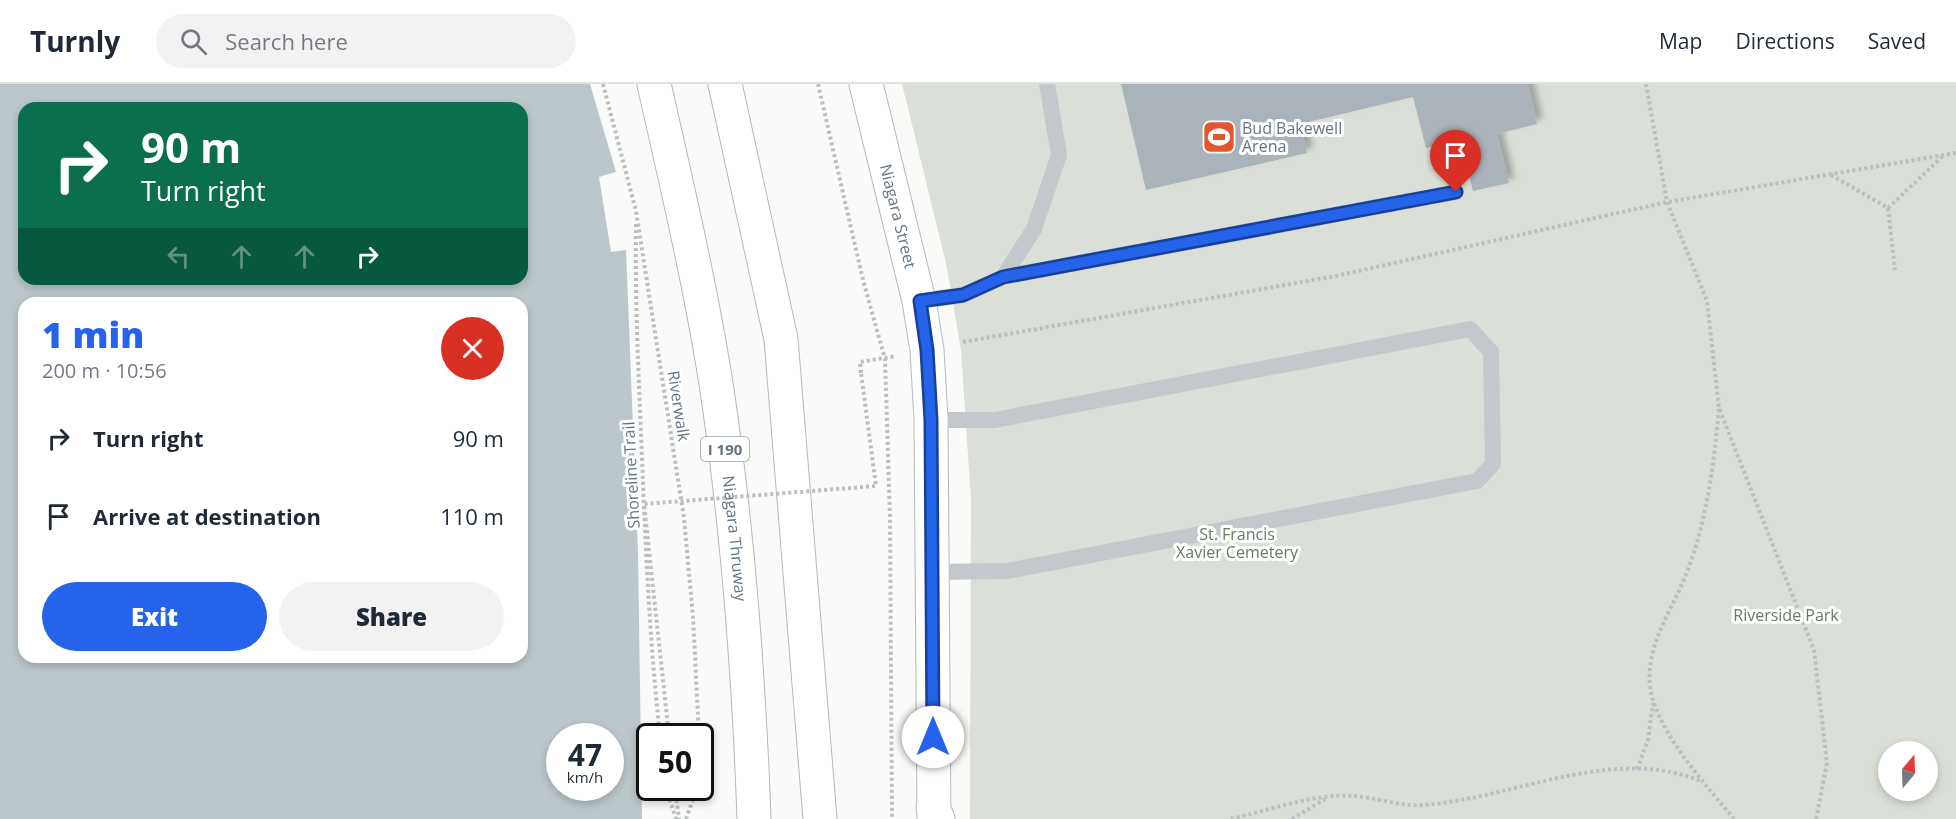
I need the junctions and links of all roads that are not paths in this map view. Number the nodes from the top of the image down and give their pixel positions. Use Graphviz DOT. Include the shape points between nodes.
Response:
graph roads {
  1 [pos="654,84"];
  2 [pos="725,84"];
  3 [pos="866,84"];
  4 [pos="1047,84"];
  5 [pos="1456,192"];
  6 [pos="1003,277"];
  7 [pos="920,301"];
  8 [pos="931,420"];
  9 [pos="933,572"];
  10 [pos="935,815"];
  11 [pos="754,819"];
  12 [pos="820,819"];
  1 -- 11 [label="main road, Niagara Thruway / I 190" via="717,390 745,652"];
  2 -- 12 [label="main road" via="781,339"];
  3 -- 7 [label="main road, Niagara Street"];
  4 -- 6 [label="lane" via="1059,154 1034,229"];
  5 -- 6 [label="lane"];
  6 -- 7 [label="lane" via="963,295"];
  7 -- 8 [label="main road, Niagara Street"];
  8 -- 9 [label="main road, Niagara Street"];
  8 -- 9 [label="lane" via="995,420 1470,329 1491,352 1493,464 1477,481 1007,571"];
  9 -- 10 [label="main road, Niagara Street"];
}
